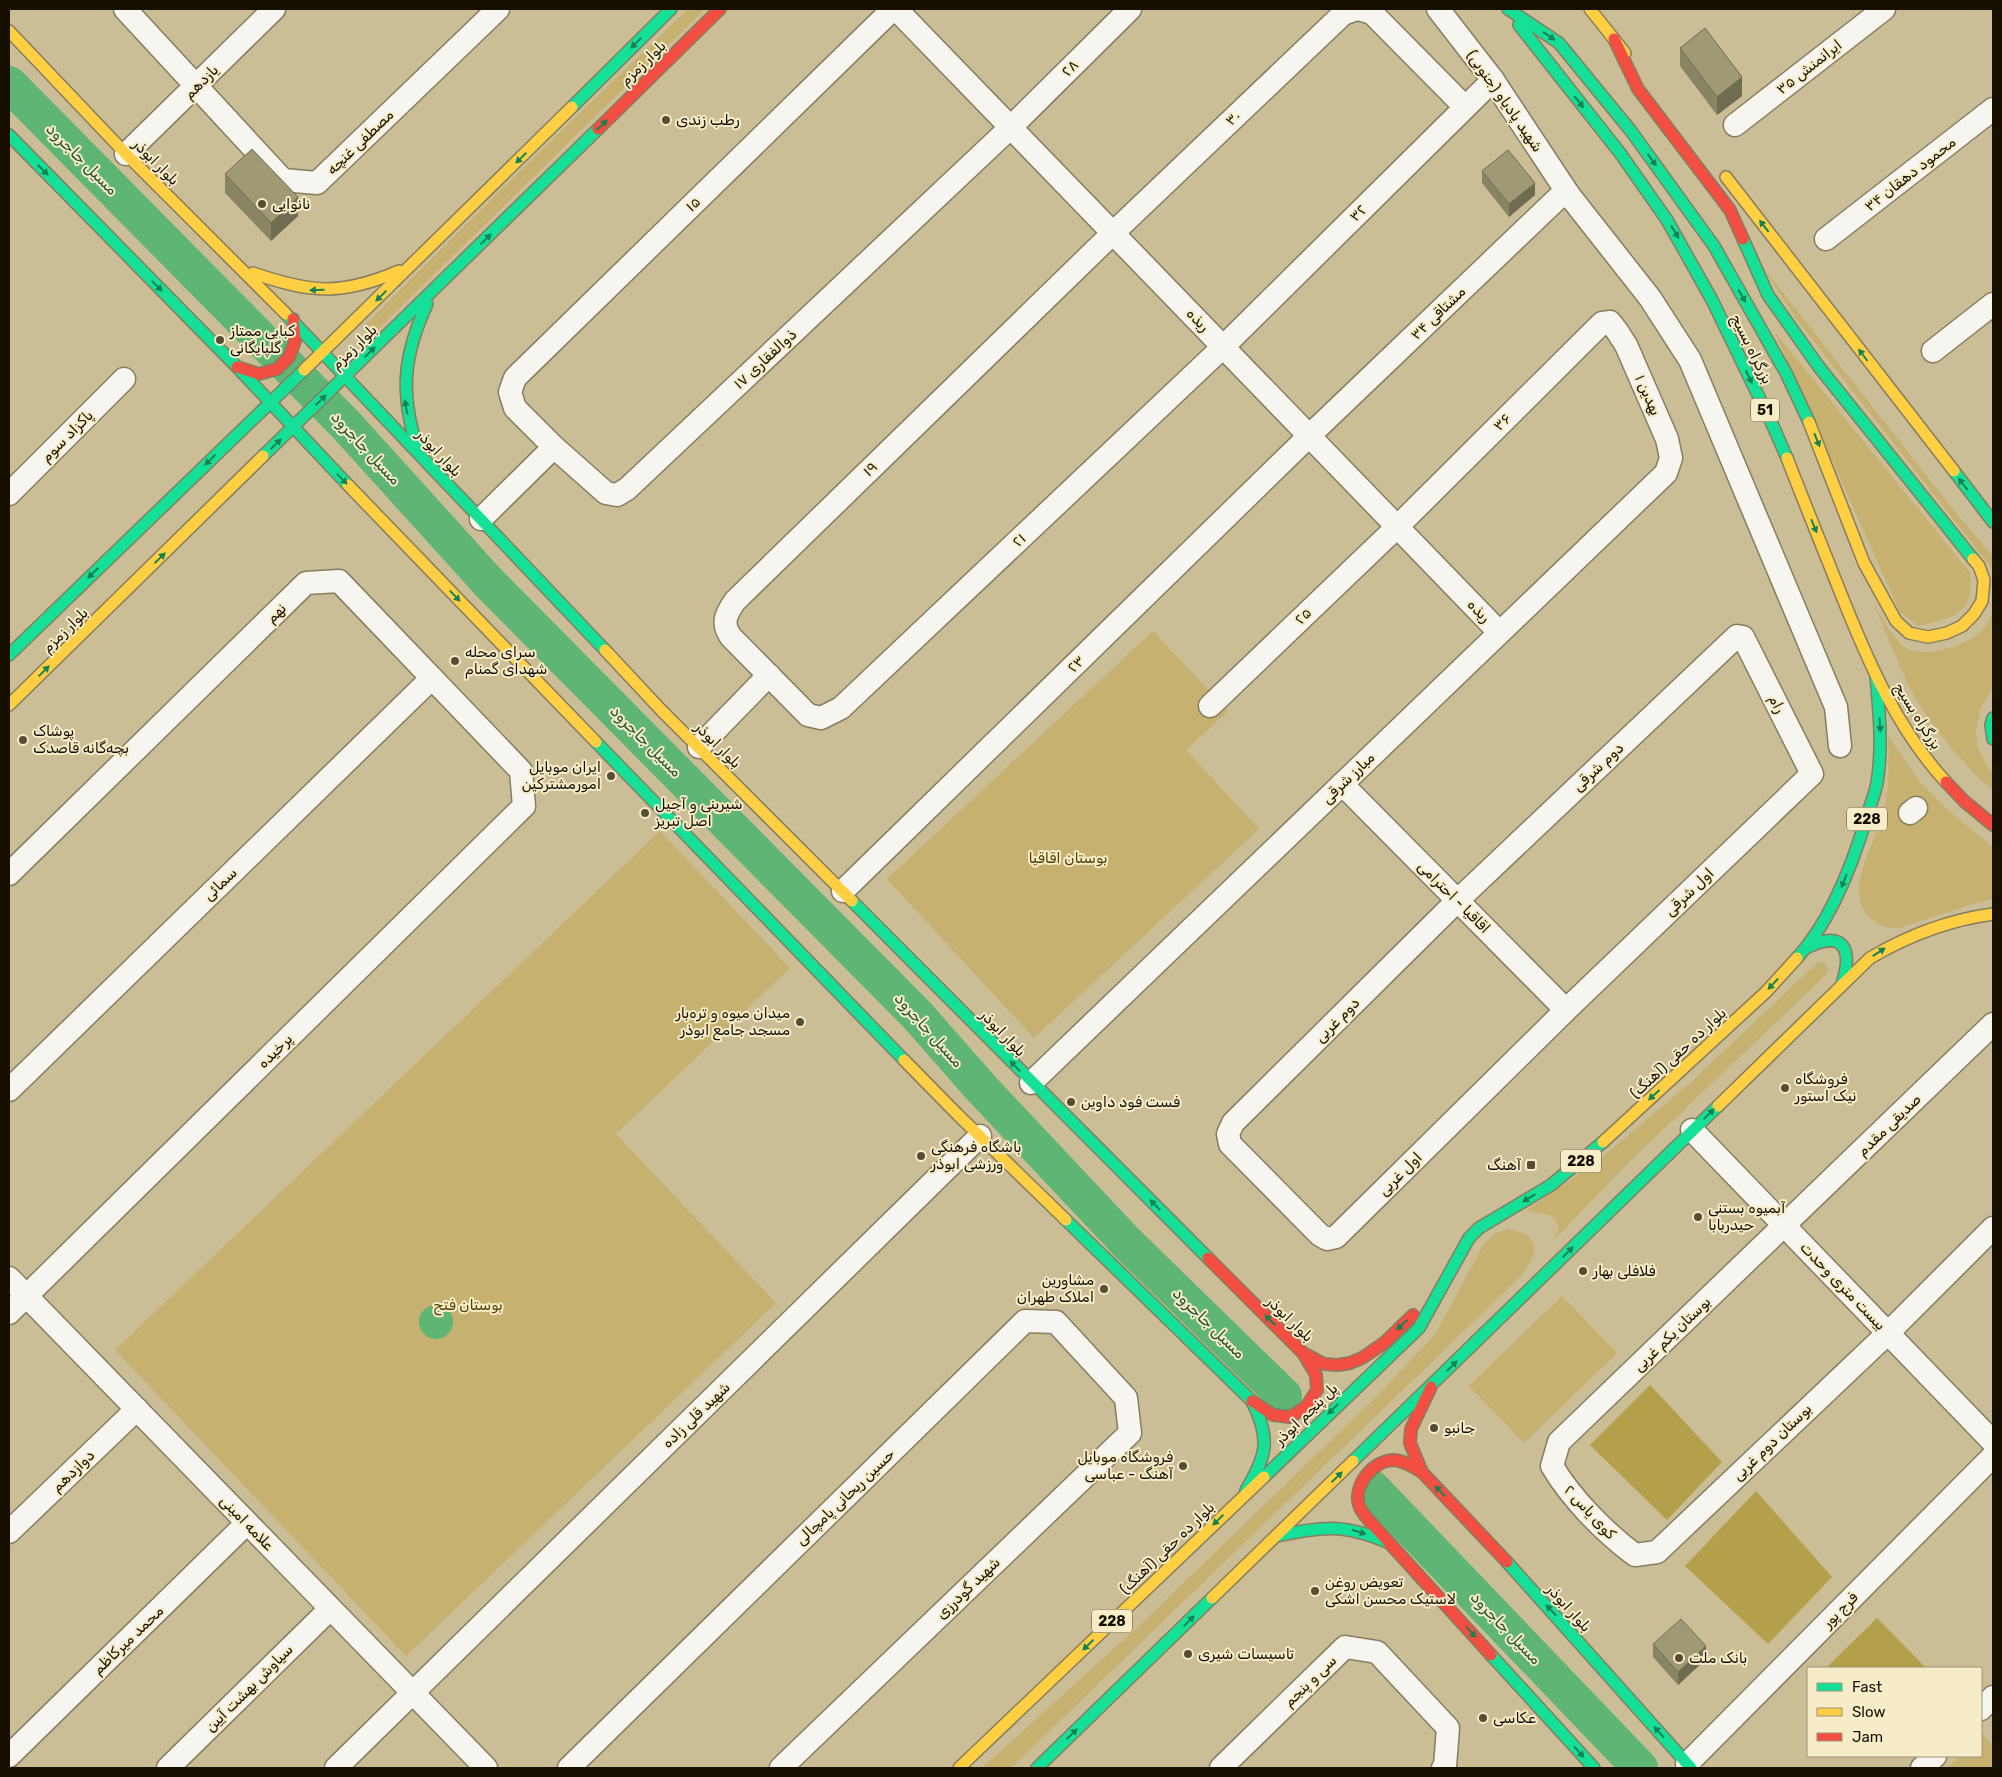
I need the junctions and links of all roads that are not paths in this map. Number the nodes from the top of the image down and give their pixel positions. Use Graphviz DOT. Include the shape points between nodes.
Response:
graph roads {
  1 [pos="125,9"];
  2 [pos="274,9"];
  3 [pos="498,9"];
  4 [pos="671,9"];
  5 [pos="720,9"];
  6 [pos="894,9"];
  7 [pos="1130,9"];
  8 [pos="1358,9"];
  9 [pos="1438,9"];
  10 [pos="1507,9"];
  11 [pos="1590,9"];
  12 [pos="1884,9"];
  13 [pos="9,30"];
  14 [pos="1614,39"];
  15 [pos="1644,76"];
  16 [pos="1493,80"];
  17 [pos="196,86"];
  18 [pos="1465,107"];
  19 [pos="1993,109"];
  20 [pos="1735,125"];
  21 [pos="1010,127"];
  22 [pos="9,135"];
  23 [pos="126,154"];
  24 [pos="1718,166"];
  25 [pos="1569,195"];
  26 [pos="1113,233"];
  27 [pos="1826,238"];
  28 [pos="414,264"];
  29 [pos="245,270"];
  30 [pos="434,290"];
  31 [pos="1993,304"];
  32 [pos="293,320"];
  33 [pos="1610,322"];
  34 [pos="1223,347"];
  35 [pos="323,351"];
  36 [pos="1933,351"];
  37 [pos="237,367"];
  38 [pos="346,376"];
  39 [pos="124,379"];
  40 [pos="270,402"];
  41 [pos="352,404"];
  42 [pos="515,408"];
  43 [pos="381,413"];
  44 [pos="293,428"];
  45 [pos="1309,436"];
  46 [pos="317,440"];
  47 [pos="554,447"];
  48 [pos="420,454"];
  49 [pos="327,464"];
  50 [pos="1666,473"];
  51 [pos="9,494"];
  52 [pos="481,519"];
  53 [pos="1993,522"];
  54 [pos="1397,527"];
  55 [pos="1499,632"];
  56 [pos="1741,636"];
  57 [pos="9,655"];
  58 [pos="769,675"];
  59 [pos="1876,676"];
  60 [pos="432,678"];
  61 [pos="9,706"];
  62 [pos="1210,706"];
  63 [pos="808,715"];
  64 [pos="1993,718"];
  65 [pos="1993,739"];
  66 [pos="1840,746"];
  67 [pos="699,747"];
  68 [pos="1812,774"];
  69 [pos="1342,784"];
  70 [pos="524,806"];
  71 [pos="1993,825"];
  72 [pos="9,874"];
  73 [pos="843,891"];
  74 [pos="1457,900"];
  75 [pos="1993,914"];
  76 [pos="1806,948"];
  77 [pos="1842,984"];
  78 [pos="1566,1010"];
  79 [pos="1993,1024"];
  80 [pos="1031,1083"];
  81 [pos="9,1090"];
  82 [pos="1692,1130"];
  83 [pos="980,1136"];
  84 [pos="1230,1144"];
  85 [pos="1785,1226"];
  86 [pos="1993,1228"];
  87 [pos="9,1278"];
  88 [pos="1438,1292"];
  89 [pos="26,1296"];
  90 [pos="9,1313"];
  91 [pos="1888,1333"];
  92 [pos="1303,1354"];
  93 [pos="1368,1376"];
  94 [pos="1431,1387"];
  95 [pos="1126,1398"];
  96 [pos="1252,1401"];
  97 [pos="136,1409"];
  98 [pos="1559,1442"];
  99 [pos="1993,1442"];
  100 [pos="1993,1456"];
  101 [pos="1422,1472"];
  102 [pos="1266,1474"];
  103 [pos="1242,1497"];
  104 [pos="247,1523"];
  105 [pos="9,1532"];
  106 [pos="1276,1536"];
  107 [pos="1392,1543"];
  108 [pos="1657,1552"];
  109 [pos="330,1609"];
  110 [pos="412,1693"];
  111 [pos="1993,1697"];
  112 [pos="1982,1709"];
  113 [pos="9,1756"];
  114 [pos="1933,1757"];
  115 [pos="1689,1766"];
  116 [pos="168,1768"];
  117 [pos="336,1768"];
  118 [pos="486,1768"];
  119 [pos="569,1768"];
  120 [pos="781,1768"];
  121 [pos="958,1768"];
  122 [pos="1037,1768"];
  123 [pos="1221,1768"];
  124 [pos="1443,1768"];
  125 [pos="1594,1768"];
  126 [pos="1922,1768"];
  1 -- 17 [label="street, مصطفی غنچه"];
  2 -- 17 [label="street, یازدهم"];
  3 -- 17 [label="street, مصطفی غنچه" via="317,183 283,180"];
  4 -- 28 [label="main road, بلوار زمزم, one-way"];
  30 -- 5 [label="main road, بلوار زمزم, one-way"];
  6 -- 21 [label="street, ربذه"];
  6 -- 42 [label="street, ۱۵" via="515,378 510,392"];
  7 -- 21 [label="street, ۲۸"];
  8 -- 18 [label="street, ۳۰" via="1372,14"];
  8 -- 26 [label="street, ۳۰" via="1343,14"];
  9 -- 16 [label="street, شهید پادیاو (جنوبی)"];
  10 -- 14 [label="main road, one-way" via="1559,43 1631,131 1714,246 1786,373 1817,439 1864,563 1896,621 1909,633 1928,637 1962,626 1982,601 1984,580 1979,566 1819,368 1768,295 1730,210 1638,89"];
  10 -- 59 [label="main road, بزرگراه بسیج / 51, one-way" via="1620,154 1676,233 1776,432"];
  11 -- 14 [label="main road"];
  12 -- 20 [label="street, ایرانمنش ۳۵"];
  13 -- 23 [label="main road, بلوار ابوذر"];
  14 -- 15 [label="main road"];
  16 -- 18 [label="street, ۳۲"];
  16 -- 25 [label="street, شهید پادیاو (جنوبی)"];
  17 -- 23 [label="street, یازدهم"];
  18 -- 34 [label="street, ۳۲"];
  19 -- 27 [label="street, محمود دهقان ۳۴"];
  21 -- 26 [label="street, ربذه"];
  21 -- 47 [label="street, ذوالفقاری ۱۷" via="628,489 617,494 606,493"];
  22 -- 37 [label="main road, one-way"];
  23 -- 29 [label="main road, بلوار ابوذر"];
  53 -- 24 [label="main road, one-way"];
  25 -- 45 [label="street, ۳۴ مشتاقی" via="1558,198"];
  25 -- 66 [label="street, شهید پادیاو (جنوبی)" via="1650,298 1690,360 1836,707"];
  26 -- 34 [label="street, ربذه"];
  26 -- 58 [label="street, ۱۹" via="735,602 726,615 726,630"];
  28 -- 29 [label="main road, one-way" via="361,287 341,290 308,290"];
  28 -- 35 [label="main road, بلوار زمزم, one-way"];
  29 -- 32 [label="main road, بلوار ابوذر"];
  38 -- 30 [label="main road, بلوار زمزم, one-way"];
  48 -- 30 [label="main road, one-way" via="409,425 404,397 405,374 415,327"];
  31 -- 36 [label="street"];
  32 -- 35 [label="main road, بلوار ابوذر"];
  32 -- 37 [label="main road" via="295,341 290,357 276,370 259,374"];
  33 -- 50 [label="street, بهدین ۱" via="1626,346 1667,439 1671,458"];
  33 -- 54 [label="street, ۳۶" via="1602,323"];
  34 -- 45 [label="street, ربذه"];
  34 -- 63 [label="street, ۲۱" via="841,708 821,718"];
  35 -- 38 [label="main road, بلوار ابوذر"];
  35 -- 40 [label="main road, بلوار زمزم"];
  37 -- 40 [label="main road"];
  38 -- 43 [label="main road, بلوار ابوذر"];
  44 -- 38 [label="main road, بلوار زمزم, one-way"];
  39 -- 51 [label="street, پاکزاد سوم"];
  40 -- 44 [label="main road"];
  40 -- 57 [label="main road, بلوار زمزم, one-way"];
  41 -- 43 [label="main road" via="359,403"];
  42 -- 47 [label="street, ذوالفقاری ۱۷"];
  43 -- 48 [label="main road, بلوار ابوذر"];
  44 -- 49 [label="main road"];
  61 -- 44 [label="main road, بلوار زمزم, one-way"];
  45 -- 54 [label="street, ربذه"];
  45 -- 73 [label="street, ۲۳"];
  46 -- 49 [label="main road"];
  47 -- 52 [label="street"];
  48 -- 52 [label="main road, بلوار ابوذر"];
  49 -- 83 [label="main road, one-way"];
  50 -- 55 [label="street, مبارز شرقی"];
  52 -- 67 [label="main road, بلوار ابوذر"];
  54 -- 55 [label="street, ربذه"];
  54 -- 62 [label="street, ۲۵"];
  55 -- 69 [label="street, مبارز شرقی"];
  56 -- 68 [label="street, رام"];
  56 -- 74 [label="street, دوم شرقی"];
  58 -- 63 [label="street, ۱۹"];
  58 -- 67 [label="street"];
  59 -- 71 [label="main road, بزرگراه بسیج / 51" via="1906,731 1933,768"];
  59 -- 76 [label="main road, بلوار ده حقی (آهنگ) / 228, one-way" via="1881,730 1877,783 1841,889"];
  60 -- 70 [label="street, نهم" via="521,771"];
  60 -- 72 [label="street, نهم" via="339,581 306,582"];
  60 -- 81 [label="street, سمائی"];
  64 -- 65 [label="main road"];
  67 -- 73 [label="main road, بلوار ابوذر"];
  68 -- 78 [label="street, اول شرقی"];
  69 -- 74 [label="street, اقاقیا - احترامی"];
  69 -- 80 [label="street, مبارز شرقی"];
  70 -- 89 [label="street, پرخیده"];
  80 -- 73 [label="main road, بلوار ابوذر, one-way"];
  74 -- 78 [label="street, اقاقیا - احترامی"];
  74 -- 84 [label="street, دوم غربی" via="1233,1123 1228,1134"];
  77 -- 75 [label="main road, one-way" via="1888,946 1929,928"];
  76 -- 77 [label="main road" via="1827,940 1837,941 1844,947 1848,964"];
  76 -- 88 [label="main road, بلوار ده حقی (آهنگ) / 228, one-way" via="1766,992 1590,1154 1551,1185 1479,1228"];
  82 -- 77 [label="main road, one-way"];
  78 -- 84 [label="street, اول غربی" via="1336,1237 1326,1239 1320,1234"];
  79 -- 85 [label="street, صدیقی مقدم"];
  92 -- 80 [label="main road, بلوار ابوذر, one-way"];
  82 -- 85 [label="street, بیست متری وحدت"];
  94 -- 82 [label="main road, one-way"];
  83 -- 96 [label="main road"];
  83 -- 110 [label="street, شهید قلی زاده"];
  85 -- 91 [label="street, بیست متری وحدت"];
  85 -- 98 [label="street, بوستان یکم غربی"];
  86 -- 91 [label="street, بوستان دوم غربی"];
  87 -- 89 [label="street, علامه امینی"];
  88 -- 92 [label="main road, بلوار ابوذر, one-way" via="1369,1356 1341,1365 1324,1364"];
  88 -- 93 [label="main road, بلوار ده حقی (آهنگ) / 228" via="1418,1328"];
  89 -- 90 [label="street, پرخیده"];
  89 -- 97 [label="street, علامه امینی"];
  91 -- 99 [label="street, بیست متری وحدت"];
  91 -- 108 [label="street, بوستان دوم غربی"];
  92 -- 96 [label="main road" via="1316,1375 1317,1390 1306,1407 1290,1417 1273,1415"];
  93 -- 102 [label="main road, پل پنجم ابوذر / 228, one-way"];
  94 -- 101 [label="main road, بلوار ابوذر" via="1416,1416 1410,1443"];
  106 -- 94 [label="main road, one-way"];
  95 -- 119 [label="street, حسین ریحانی پامچالی" via="1056,1322 1025,1321"];
  95 -- 120 [label="street, شهید گودرزی" via="1130,1433"];
  96 -- 103 [label="main road" via="1267,1438 1264,1457"];
  97 -- 104 [label="street, علامه امینی"];
  97 -- 105 [label="street, دوازدهم"];
  98 -- 108 [label="street, کوی یاس ۲" via="1552,1466 1563,1485 1618,1543 1635,1555"];
  100 -- 115 [label="street, فرج پور"];
  101 -- 107 [label="main road" via="1394,1460 1372,1469 1362,1481 1358,1492 1359,1505"];
  115 -- 101 [label="main road, بلوار ابوذر, one-way" via="1520,1576"];
  102 -- 103 [label="main road, بلوار ده حقی (آهنگ) / 228"];
  103 -- 121 [label="main road, بلوار ده حقی (آهنگ) / 228, one-way"];
  104 -- 109 [label="street, علامه امینی"];
  104 -- 113 [label="street, محمد میرکاظم"];
  106 -- 107 [label="main road, one-way" via="1316,1528 1336,1528 1351,1529"];
  122 -- 106 [label="main road, one-way"];
  107 -- 125 [label="main road, one-way"];
  109 -- 110 [label="street, علامه امینی"];
  109 -- 116 [label="street, سیاوش بهشت آیین"];
  110 -- 117 [label="street, شهید قلی زاده"];
  110 -- 118 [label="street, علامه امینی"];
  111 -- 112 [label="street"];
  114 -- 126 [label="street"];
  123 -- 124 [label="street, سی و پنجم" via="1345,1647 1378,1652 1448,1728"];
}
